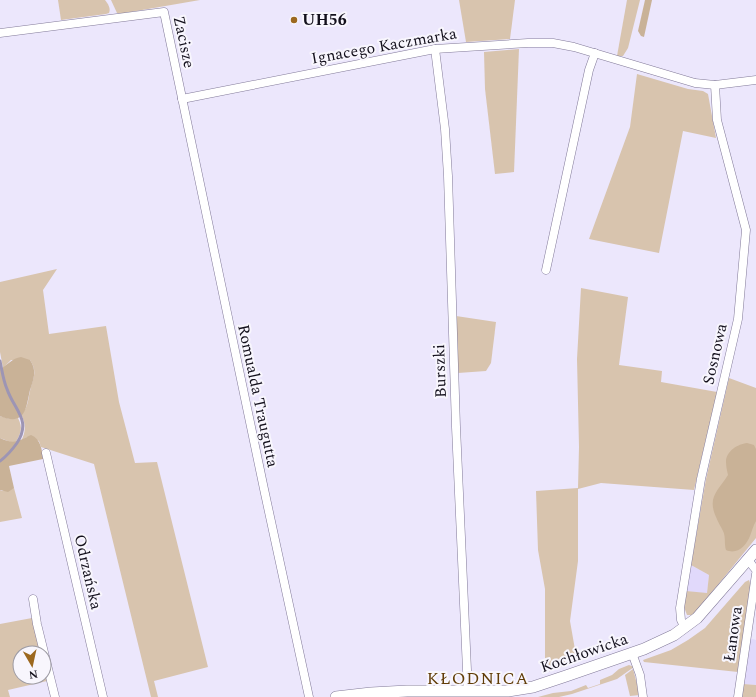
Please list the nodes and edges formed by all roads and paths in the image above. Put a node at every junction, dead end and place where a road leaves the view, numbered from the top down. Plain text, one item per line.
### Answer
1 (0, 33) edge
2 (435, 49) junction
3 (595, 53) junction
4 (756, 80) edge
5 (715, 85) junction
6 (182, 99) junction
7 (546, 270) dead end
8 (46, 453) dead end
9 (756, 550) edge
10 (748, 560) junction
11 (756, 570) edge
12 (756, 574) edge
13 (33, 598) dead end
14 (685, 628) junction
15 (632, 653) junction
16 (468, 692) junction
17 (513, 694) edge
18 (55, 697) edge
19 (103, 697) edge
20 (309, 697) edge
21 (336, 697) edge
22 (643, 697) edge
23 (738, 697) edge

1 - 6 street, Zacisze
2 - 3 street, Ignacego Kaczmarka
2 - 6 street, Ignacego Kaczmarka
2 - 16 street, Burszki
3 - 5 street, Ignacego Kaczmarka
3 - 7 street
4 - 5 street, Ignacego Kaczmarka
5 - 14 street, Sosnowa
6 - 20 street, Romualda Traugutta
8 - 19 street, Odrzańska
9 - 10 street, Kochłowicka
10 - 11 street
10 - 14 street, Kochłowicka
12 - 23 street, Łanowa
13 - 18 street
14 - 15 street, Kochłowicka
15 - 17 street, Kochłowicka
15 - 22 street
16 - 17 street, Kochłowicka
16 - 21 street, Kochłowicka

